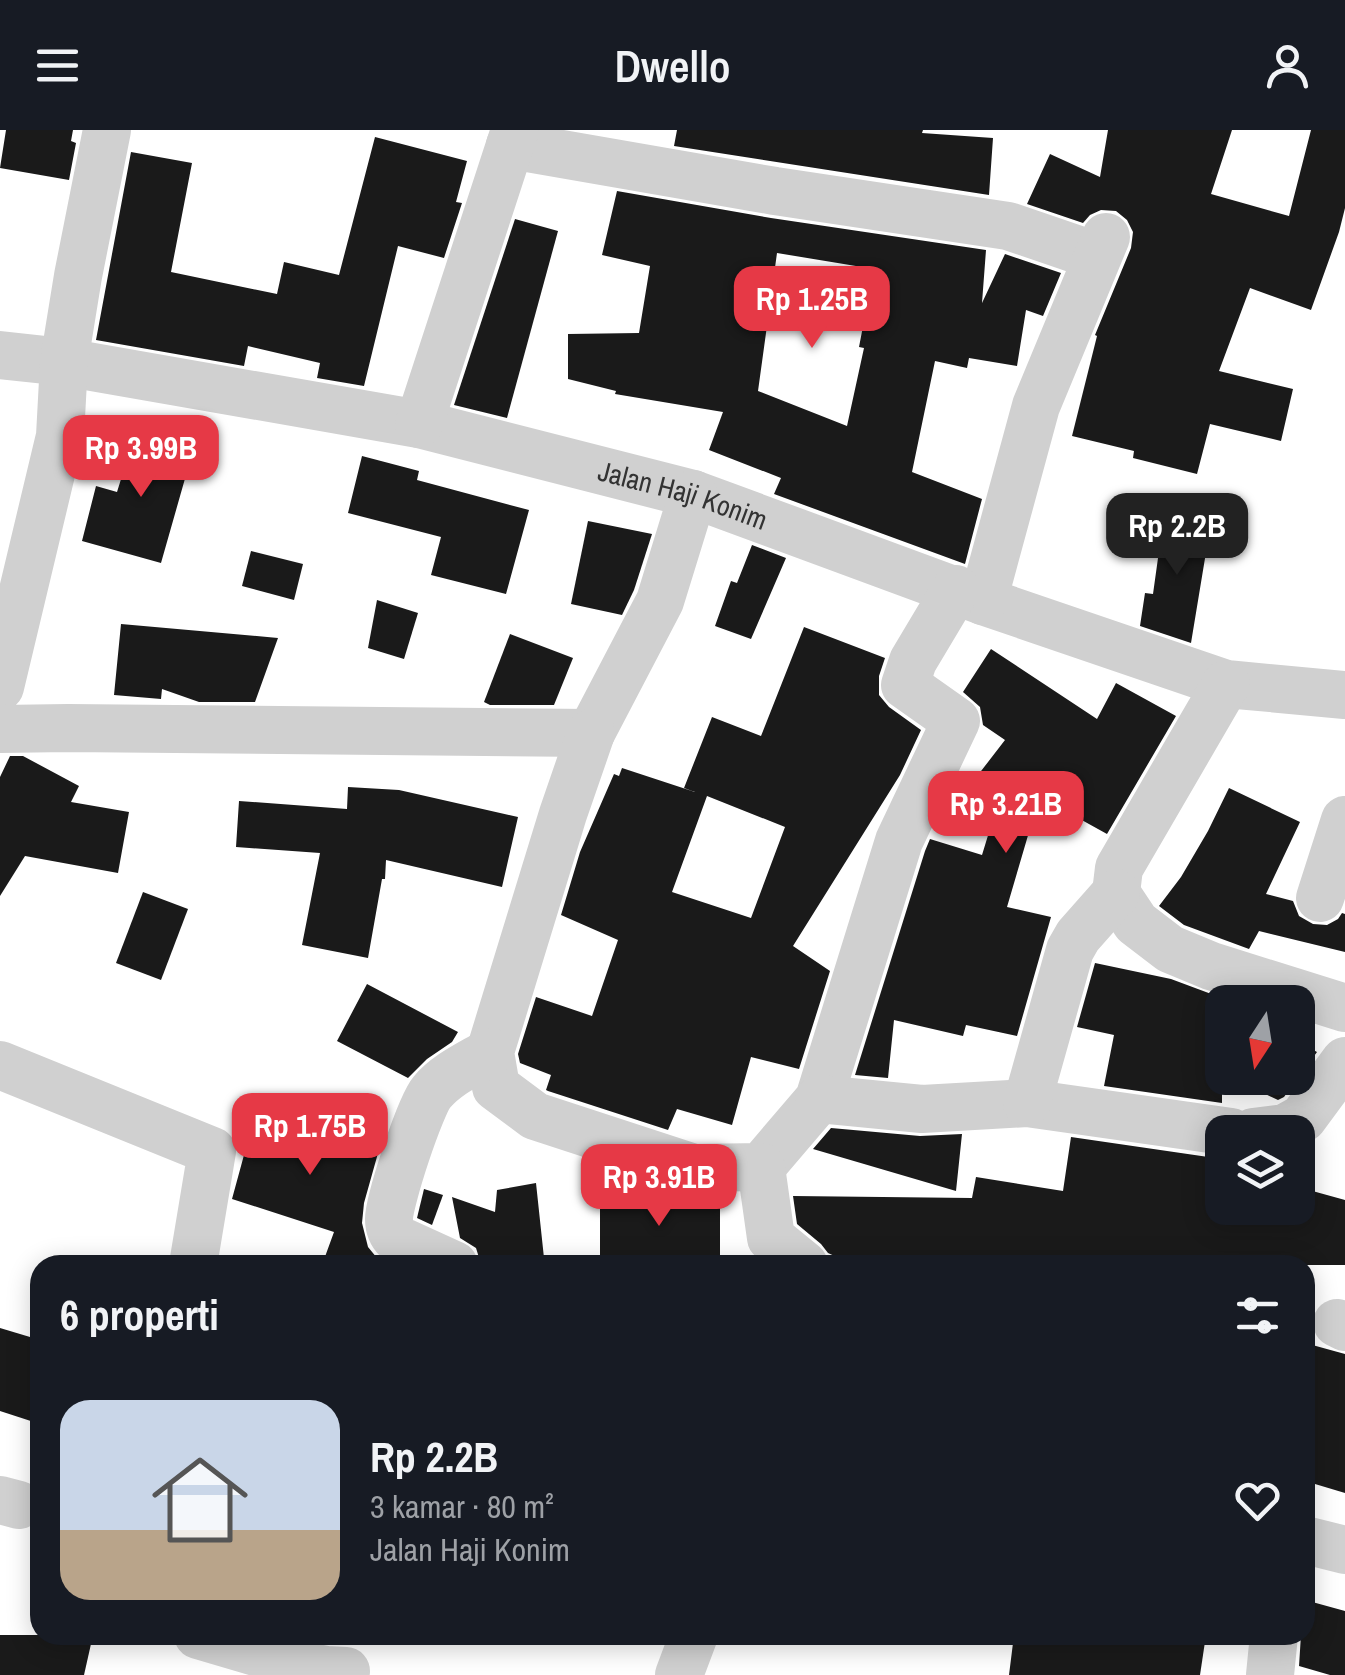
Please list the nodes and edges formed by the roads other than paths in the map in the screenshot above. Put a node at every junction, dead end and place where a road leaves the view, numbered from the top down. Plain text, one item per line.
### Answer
1 (107, 130) edge
2 (512, 138) edge
3 (0, 355) edge
4 (64, 362) junction
5 (420, 424) junction
6 (693, 494) junction
7 (969, 595) junction
8 (1226, 684) junction
9 (0, 686) edge
10 (1345, 695) edge
11 (0, 729) edge
12 (591, 733) junction
13 (1345, 820) edge
14 (1116, 893) junction
15 (1320, 898) dead end
16 (1345, 1008) edge
17 (490, 1052) junction
18 (1345, 1061) edge
19 (0, 1065) edge
20 (820, 1099) junction
21 (1026, 1103) junction
22 (1305, 1115) edge
23 (1205, 1128) edge
24 (760, 1167) junction
25 (195, 1255) edge
26 (431, 1255) edge
27 (791, 1255) edge
28 (1315, 1542) edge
29 (1345, 1550) edge
30 (232, 1645) edge
31 (690, 1645) edge
32 (1273, 1645) edge
33 (350, 1660) edge
34 (679, 1675) edge
35 (1270, 1675) edge

1 - 4 street
2 - 5 street
2 - 7 street
3 - 4 street, Jalan Haji Konim
4 - 5 street, Jalan Haji Konim
4 - 9 street
5 - 6 street, Jalan Haji Konim
6 - 7 street, Jalan Haji Konim
6 - 12 street
7 - 8 street, Jalan Haji Konim
7 - 20 street
8 - 10 street, Jalan Haji Konim
8 - 14 street
11 - 12 street
12 - 17 street
13 - 15 street
14 - 16 street
14 - 21 street
17 - 24 street
17 - 26 street
18 - 22 street
19 - 25 street
20 - 21 street
20 - 24 street
21 - 23 street
24 - 27 street
28 - 29 street
30 - 33 street
31 - 34 street
32 - 35 street

